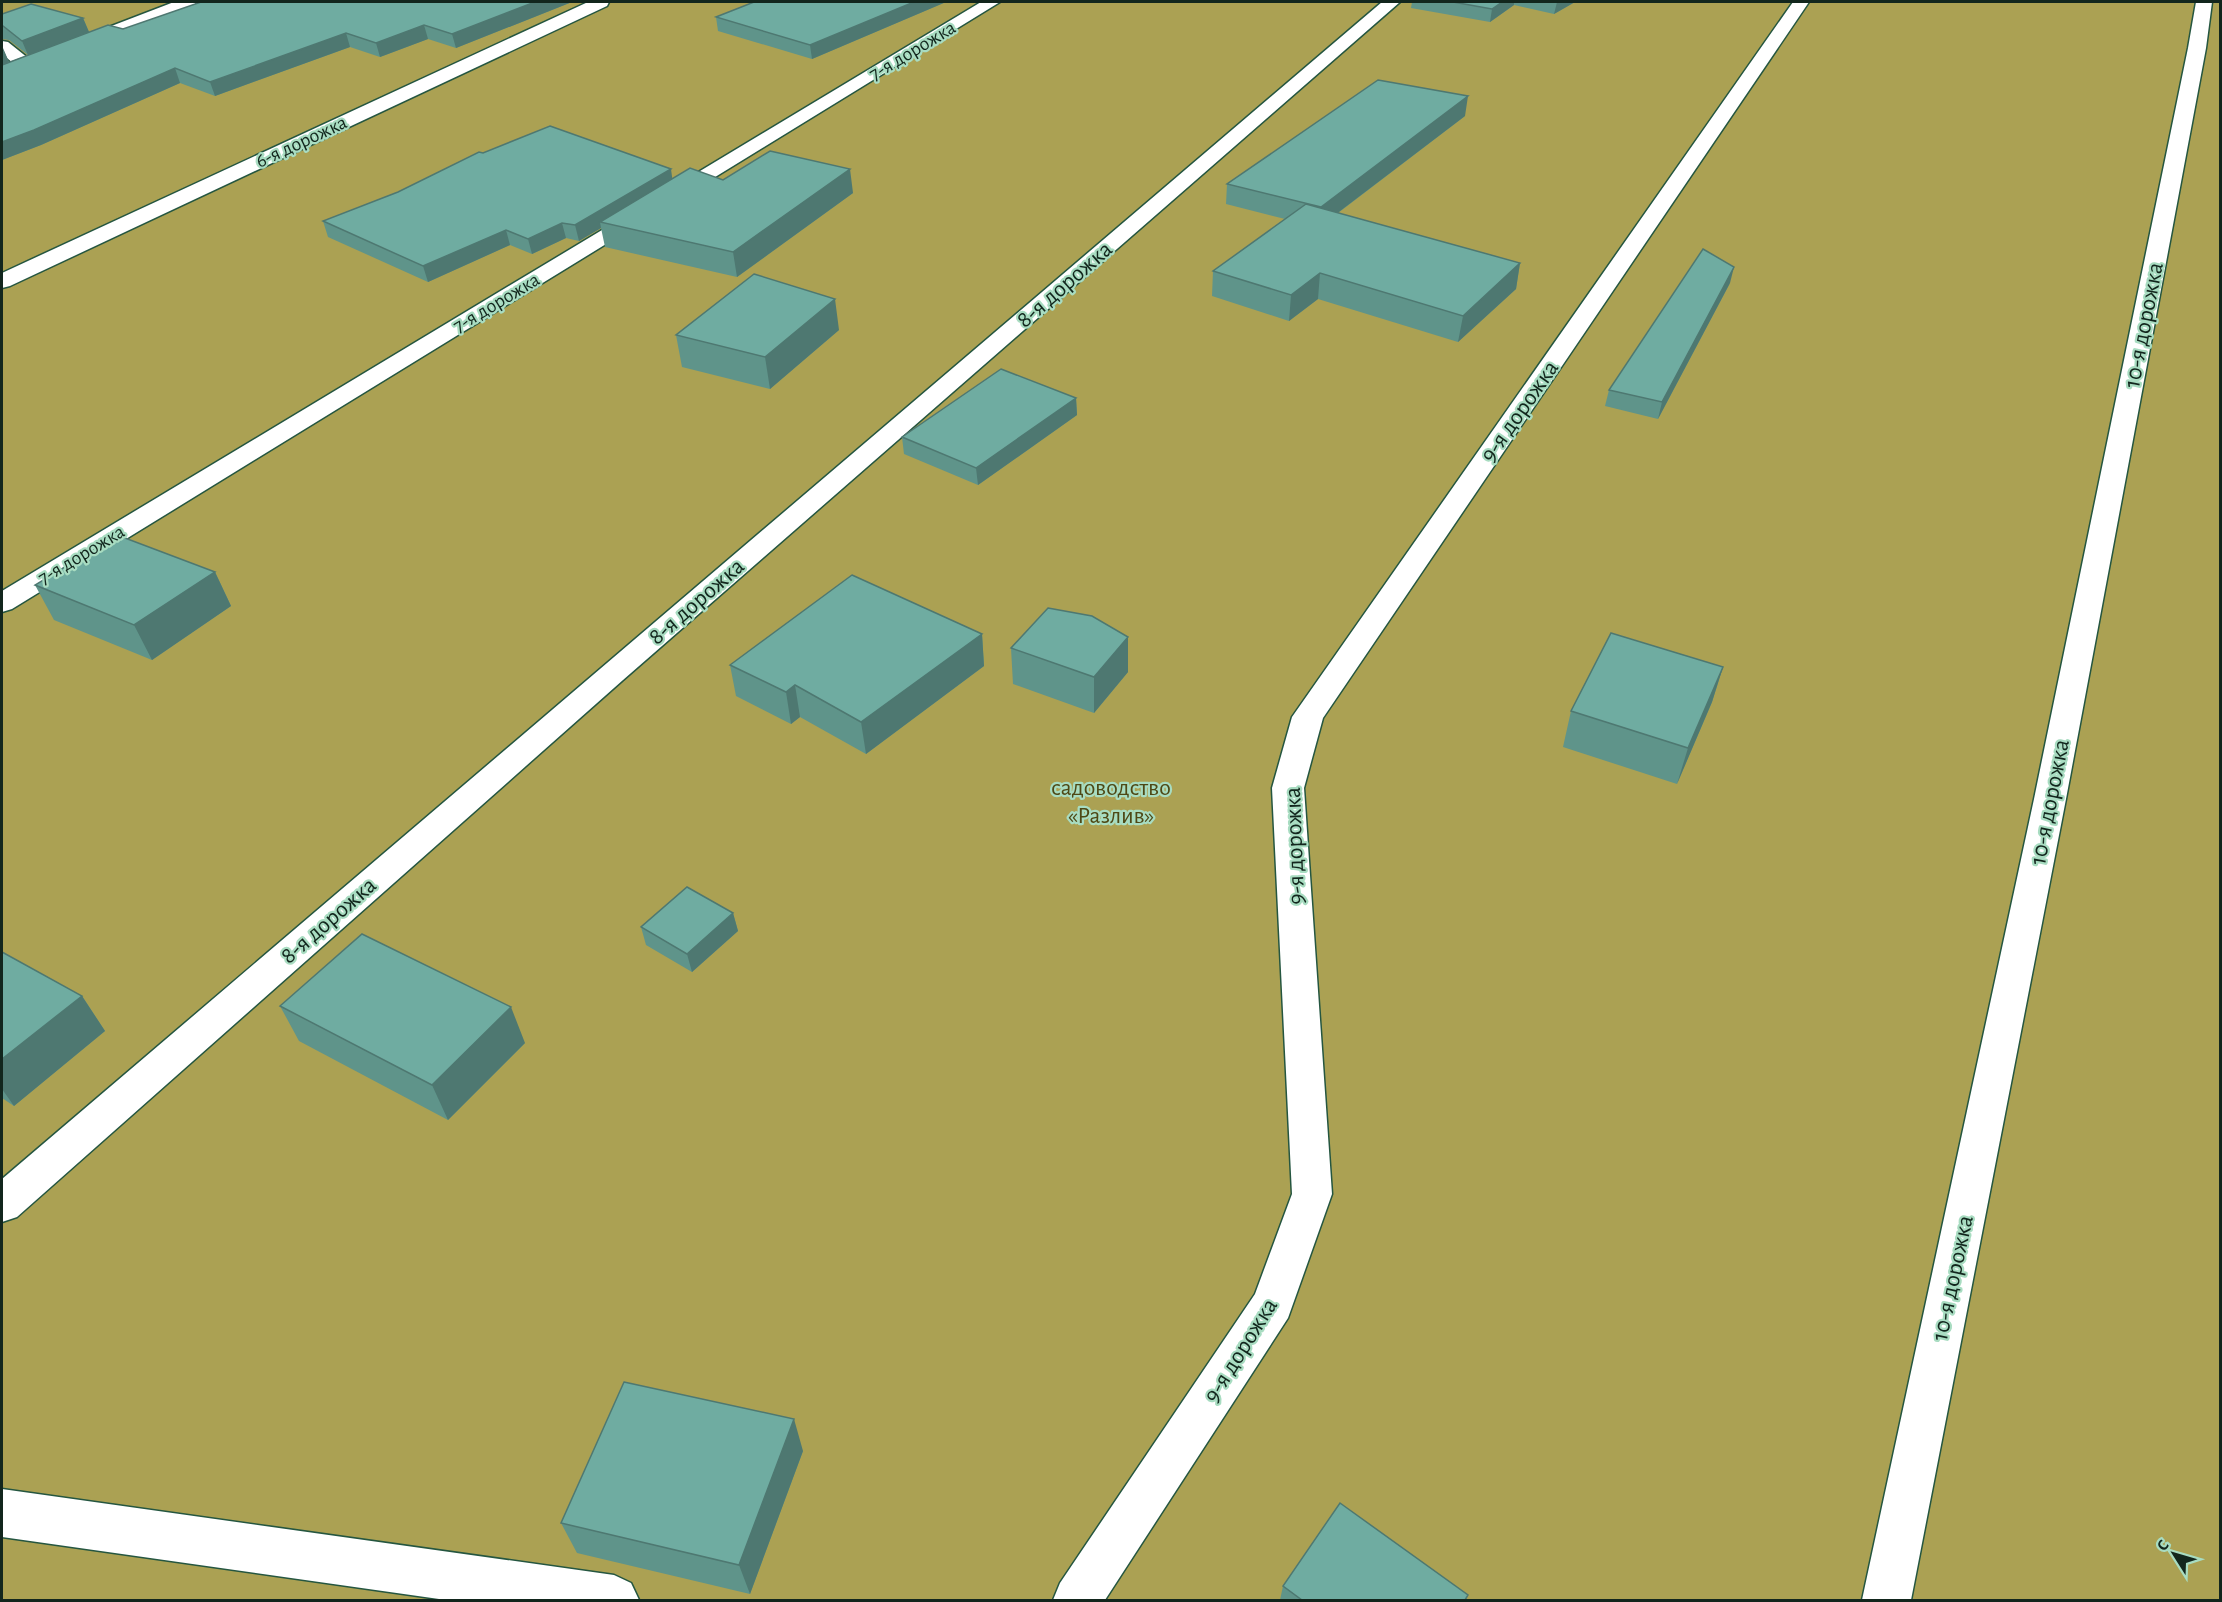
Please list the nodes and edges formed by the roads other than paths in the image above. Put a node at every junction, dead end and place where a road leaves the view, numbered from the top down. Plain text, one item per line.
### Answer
1 (188, 2) edge
2 (601, 2) edge
3 (992, 2) edge
4 (1392, 2) edge
5 (1801, 2) edge
6 (2204, 2) edge
7 (2, 46) edge
8 (26, 65) junction
9 (2, 74) edge
10 (2, 281) edge
11 (2, 603) edge
12 (2, 1204) edge
13 (2, 1513) edge
14 (614, 1600) edge
15 (1077, 1600) edge
16 (1886, 1600) edge

1 - 8 street
2 - 10 street, 6-я дорожка
3 - 11 street, 7-я дорожка
4 - 12 street, 8-я дорожка
5 - 15 street, 9-я дорожка
6 - 16 street, 10-я дорожка
7 - 8 street
8 - 9 street
13 - 14 street

